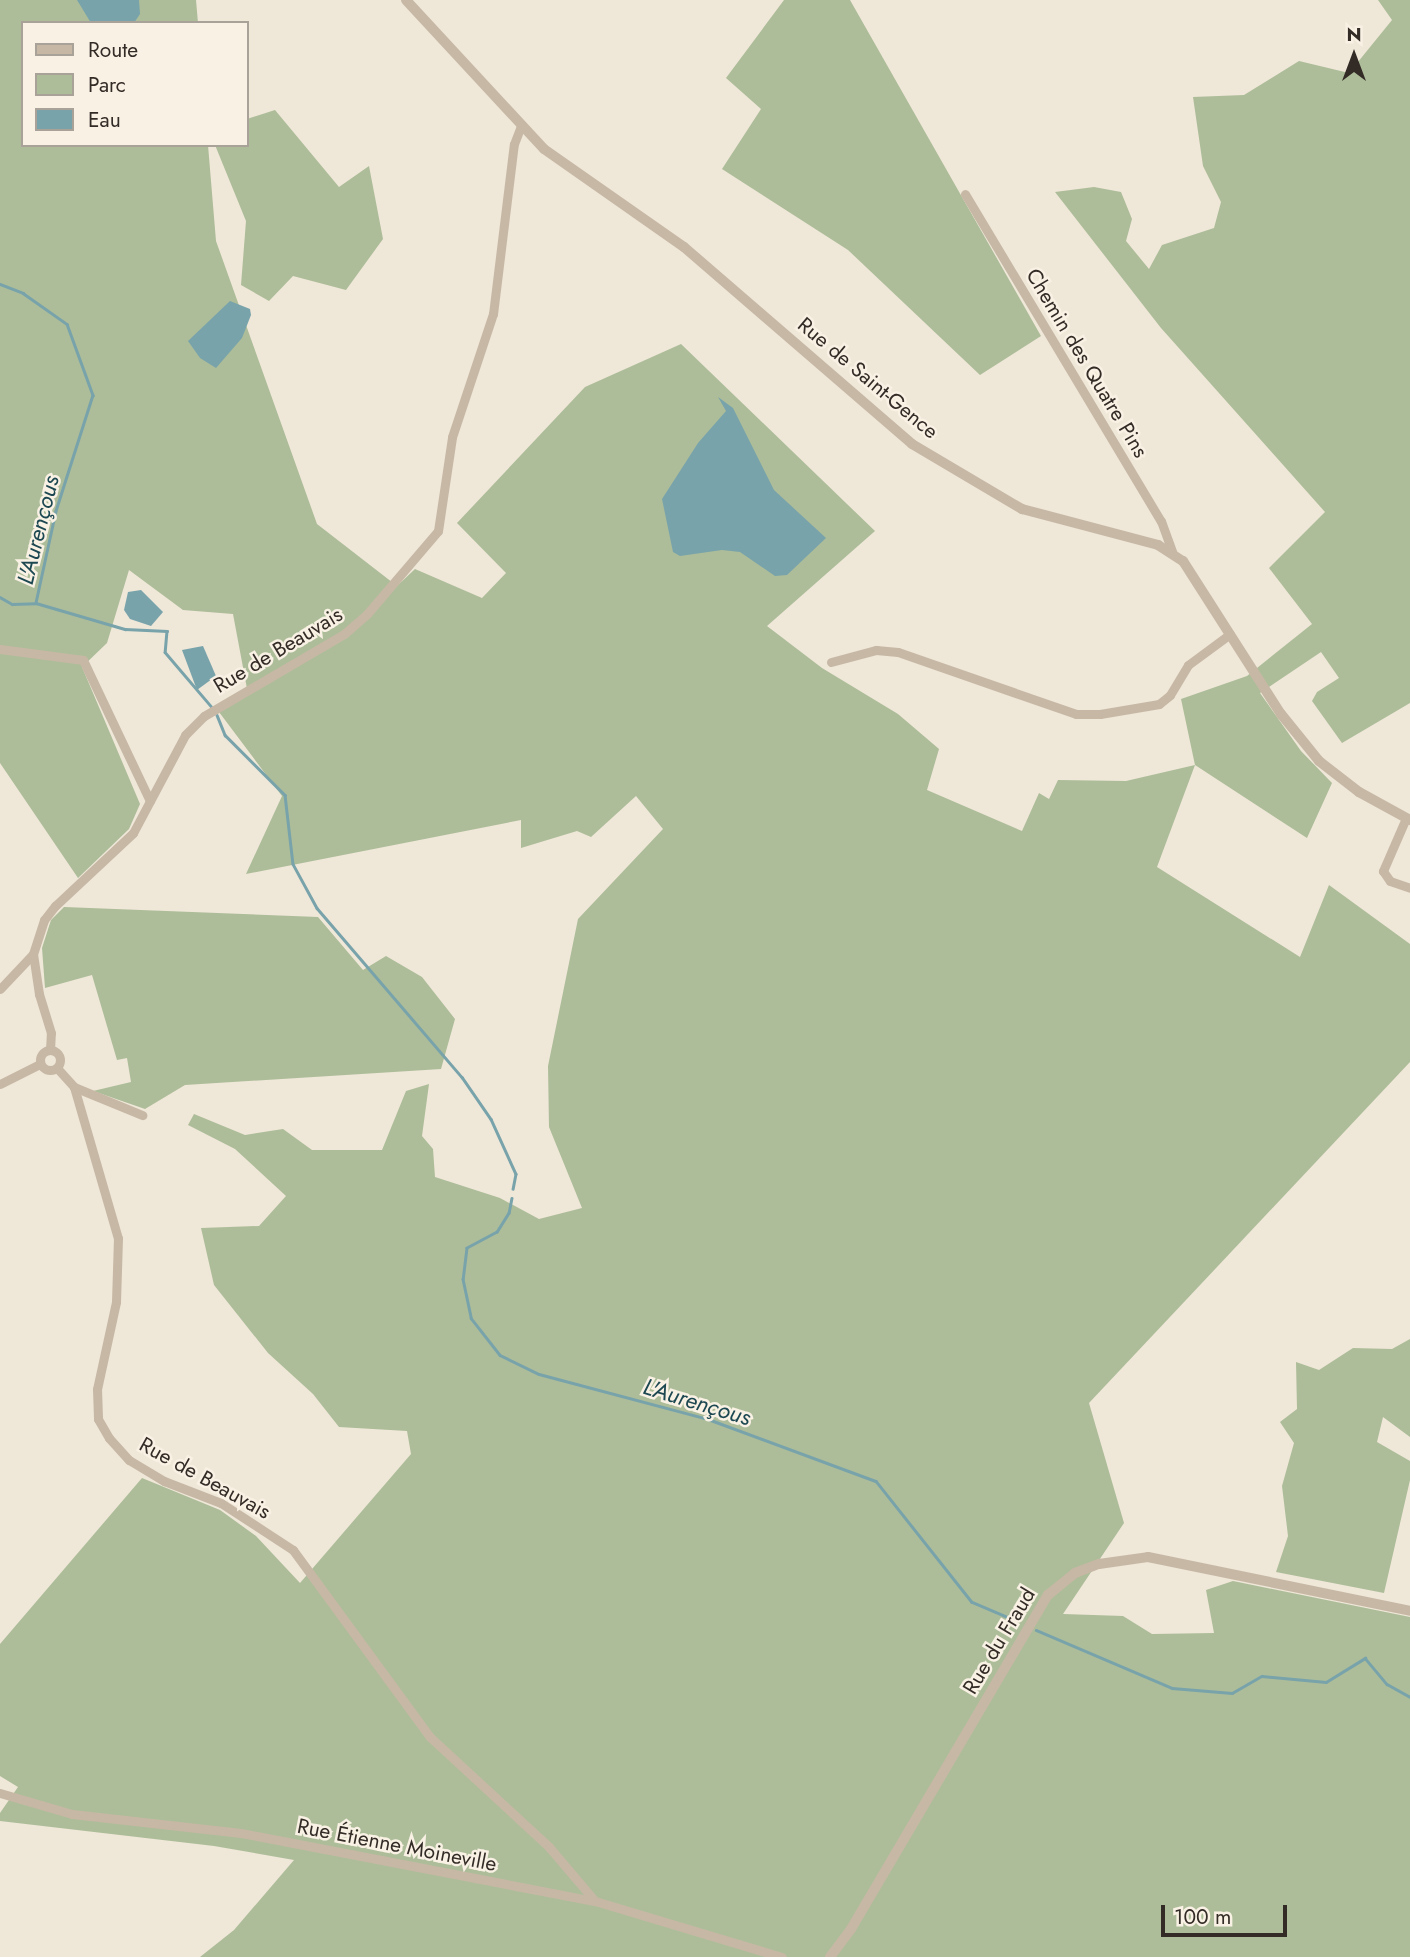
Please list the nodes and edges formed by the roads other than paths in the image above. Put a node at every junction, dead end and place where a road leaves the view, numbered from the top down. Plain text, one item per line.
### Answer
1 (406, 0) edge
2 (521, 126) junction
3 (965, 194) dead end
4 (1172, 552) junction
5 (1230, 634) junction
6 (0, 649) edge
7 (831, 662) dead end
8 (150, 801) junction
9 (1408, 819) edge
10 (1410, 888) edge
11 (33, 954) junction
12 (0, 989) edge
13 (50, 1050) junction
14 (40, 1064) junction
15 (57, 1068) junction
16 (0, 1084) edge
17 (74, 1087) junction
18 (142, 1115) dead end
19 (1410, 1611) edge
20 (0, 1793) edge
21 (595, 1901) junction
22 (832, 1955) edge
23 (782, 1957) edge

1 - 2 street, Rue de Saint-Gence
2 - 4 street, Rue de Saint-Gence
2 - 8 street, Rue de Beauvais
3 - 4 street, Chemin des Quatre Pins
4 - 5 street
5 - 7 street
5 - 9 street
6 - 8 street
8 - 11 street, Rue de Beauvais
9 - 10 street
11 - 12 street
11 - 13 street, Rue de Beauvais
13 - 14 street
13 - 15 street
14 - 15 street
14 - 16 street
15 - 17 street, Rue de Beauvais
17 - 18 street
17 - 21 street, Rue de Beauvais
19 - 22 street, Rue du Fraud
20 - 21 street, Rue Étienne Moineville
21 - 23 street, Rue Étienne Moineville

